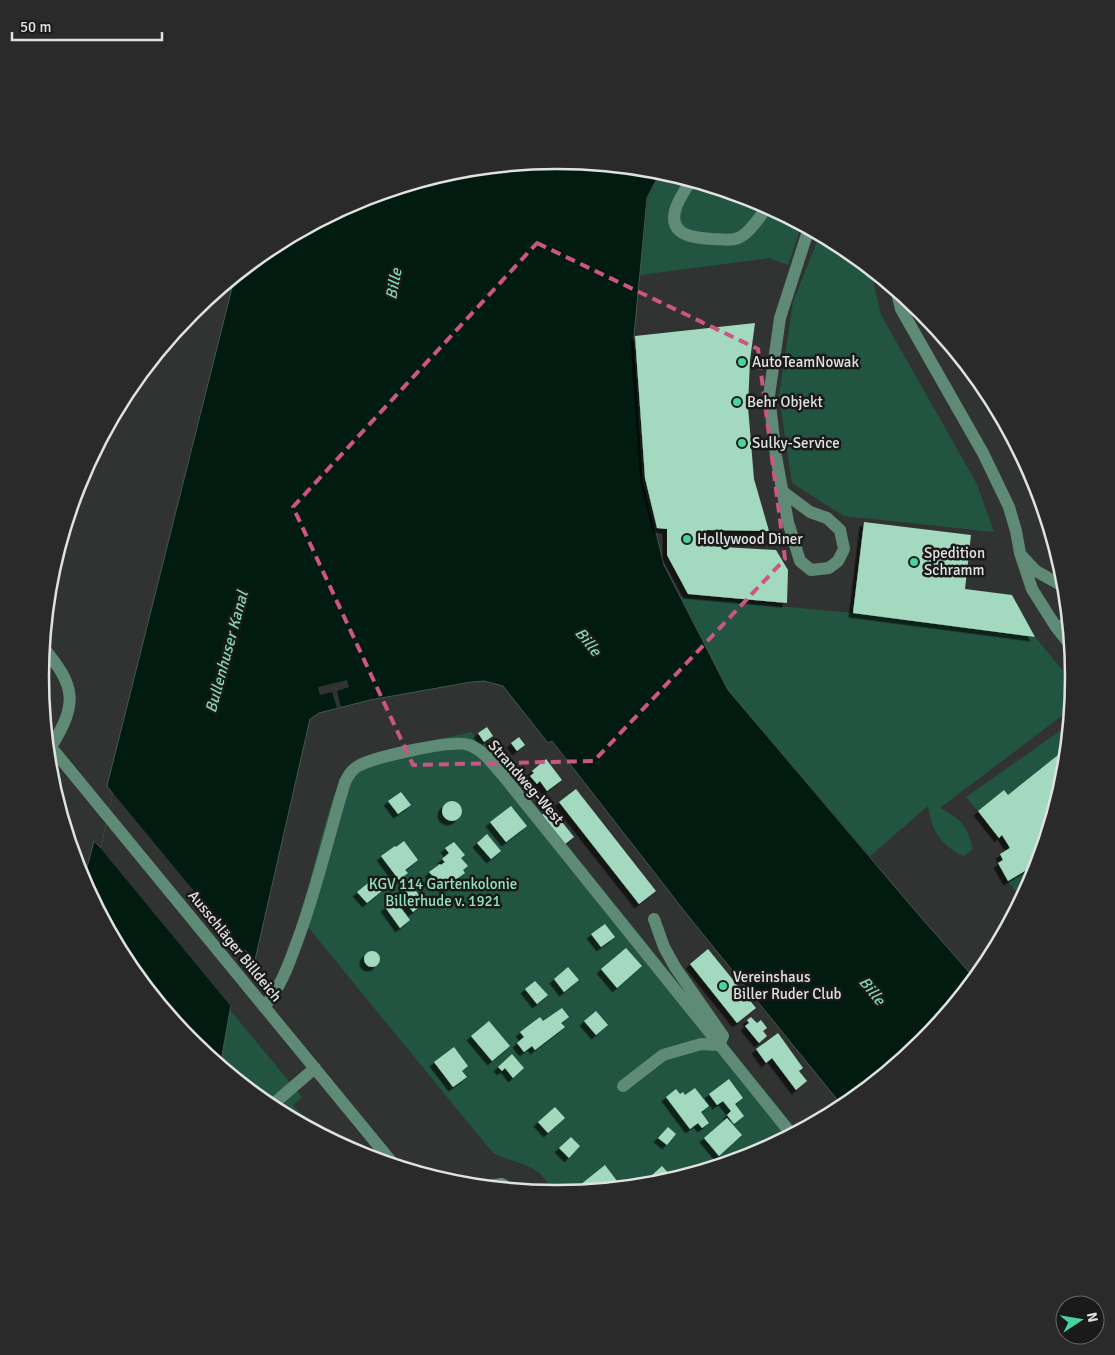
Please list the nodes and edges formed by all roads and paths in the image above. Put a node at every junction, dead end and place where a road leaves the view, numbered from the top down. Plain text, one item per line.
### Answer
1 (687, 186) edge
2 (763, 212) edge
3 (807, 234) edge
4 (899, 301) edge
5 (906, 308) edge
6 (901, 309) junction
7 (782, 491) junction
8 (1020, 553) junction
9 (1057, 583) edge
10 (1063, 625) edge
11 (1056, 627) junction
12 (1064, 638) edge
13 (50, 655) edge
14 (53, 740) edge
15 (54, 750) edge
16 (654, 919) dead end
17 (264, 1007) junction
18 (719, 1045) junction
19 (315, 1068) junction
20 (623, 1086) dead end
21 (276, 1102) edge
22 (789, 1131) edge
23 (387, 1157) edge

1 - 2 street
3 - 7 street
4 - 6 street
5 - 6 street
6 - 8 street
7 - 7 street
8 - 9 street
8 - 11 street
10 - 11 street
11 - 12 street
13 - 14 street, Ausschläger Billdeich
15 - 17 street, Ausschläger Billdeich
16 - 18 street
17 - 18 street, Strandweg-West
17 - 19 street, Ausschläger Billdeich
18 - 20 street
18 - 22 street, Strandweg-West
19 - 21 street
19 - 23 street, Ausschläger Billdeich

